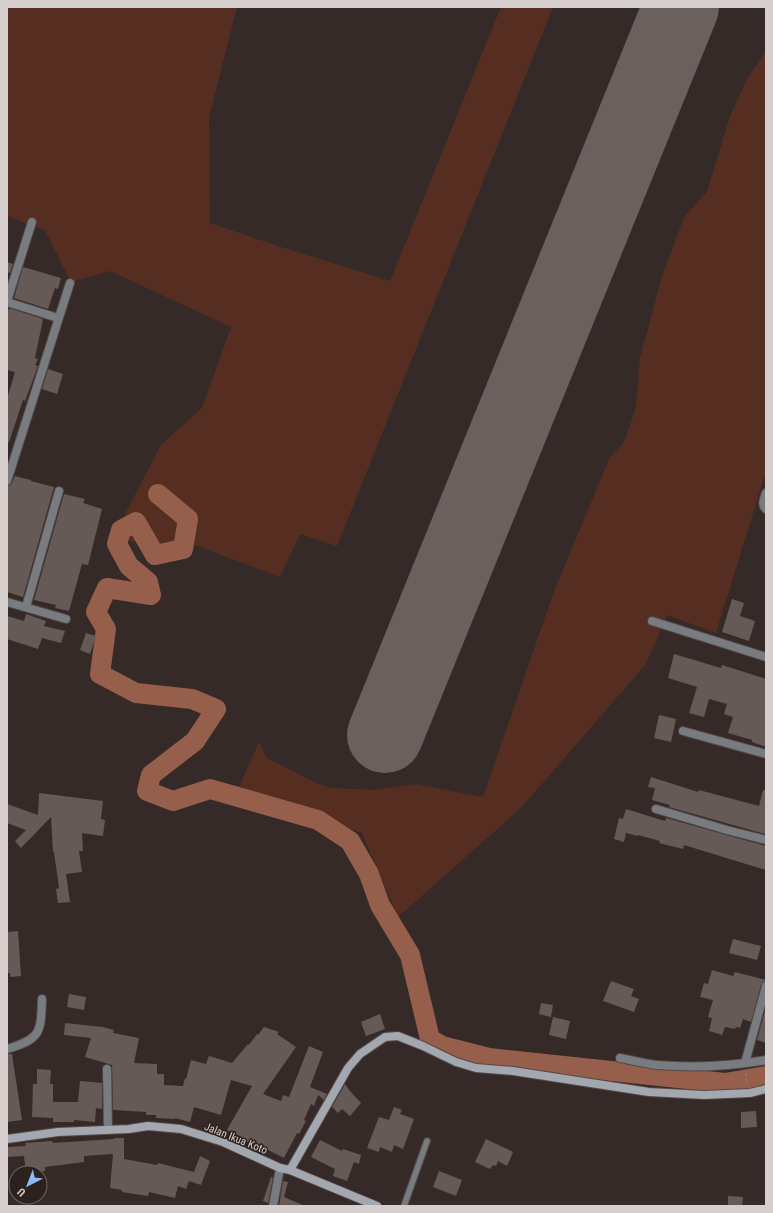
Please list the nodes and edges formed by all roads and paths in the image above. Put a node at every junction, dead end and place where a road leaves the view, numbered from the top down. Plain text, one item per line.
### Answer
1 (32, 222) dead end
2 (70, 283) dead end
3 (7, 301) edge
4 (58, 318) junction
5 (8, 472) edge
6 (7, 481) edge
7 (59, 492) dead end
8 (766, 493) edge
9 (766, 509) edge
10 (7, 602) edge
11 (26, 607) junction
12 (66, 619) dead end
13 (652, 621) dead end
14 (766, 655) edge
15 (683, 731) dead end
16 (766, 754) edge
17 (656, 809) dead end
18 (766, 840) edge
19 (766, 986) edge
20 (42, 999) dead end
21 (7, 1049) edge
22 (620, 1058) dead end
23 (766, 1060) edge
24 (745, 1067) junction
25 (107, 1069) dead end
26 (748, 1088) dead end
27 (766, 1089) edge
28 (108, 1130) junction
29 (7, 1139) edge
30 (427, 1141) dead end
31 (280, 1168) junction
32 (290, 1170) junction
33 (273, 1206) edge
34 (377, 1206) edge
35 (404, 1206) edge

1 - 3 street
2 - 4 street
3 - 4 street
4 - 5 street
5 - 6 street
7 - 11 street
8 - 9 street
10 - 11 street
11 - 12 street
13 - 14 street
15 - 16 street
17 - 18 street
19 - 24 street
20 - 21 street
22 - 24 street
23 - 24 street
24 - 26 path
25 - 28 street
27 - 32 street
28 - 29 street, Jalan Ikua Koto
28 - 31 street, Jalan Ikua Koto
30 - 35 lane
31 - 32 street, Jalan Ikua Koto
31 - 33 street
32 - 34 street, Jalan Ikua Koto

